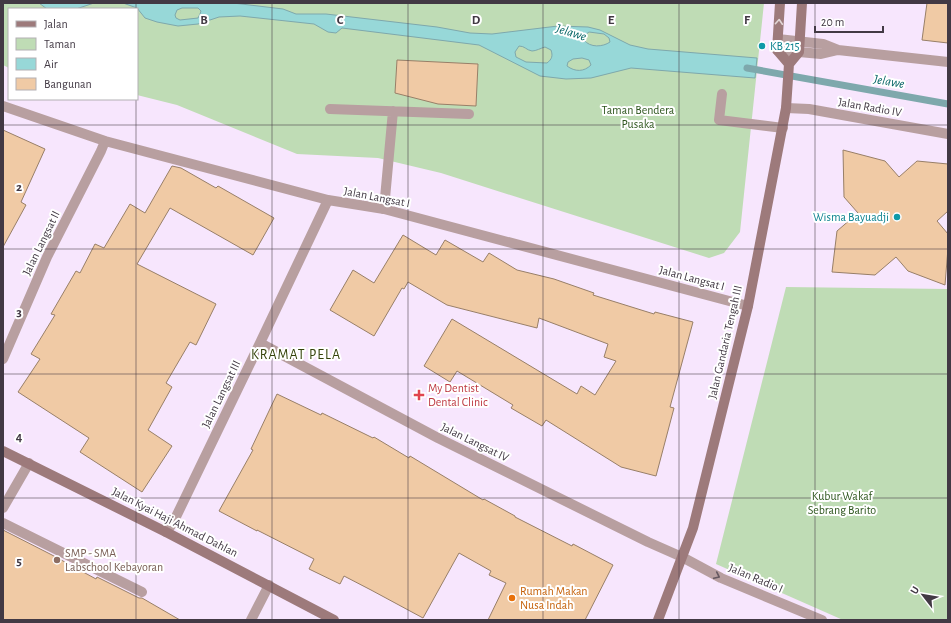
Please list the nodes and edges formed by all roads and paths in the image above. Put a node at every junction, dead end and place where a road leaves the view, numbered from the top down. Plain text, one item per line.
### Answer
1 (780, 3) edge
2 (802, 3) edge
3 (778, 39) junction
4 (799, 47) junction
5 (777, 50) junction
6 (948, 62) edge
7 (789, 67) junction
8 (722, 94) dead end
9 (3, 106) edge
10 (786, 108) junction
11 (330, 109) dead end
12 (393, 111) junction
13 (469, 114) dead end
14 (783, 128) junction
15 (948, 134) edge
16 (105, 141) junction
17 (328, 200) junction
18 (384, 209) junction
19 (748, 306) junction
20 (260, 343) junction
21 (3, 359) edge
22 (3, 450) edge
23 (29, 463) junction
24 (3, 508) edge
25 (3, 523) edge
26 (166, 532) junction
27 (682, 558) junction
28 (269, 585) junction
29 (142, 592) dead end
30 (251, 620) edge
31 (334, 620) edge
32 (658, 620) edge
33 (822, 620) edge

3 -> 1 main road
2 - 4 main road
3 - 4 street
3 - 5 main road
4 - 5 street
4 - 6 street
4 - 7 main road
5 - 7 main road
7 - 10 main road, Jalan Gandaria Tengah III
8 - 14 street
9 - 16 street, Jalan Langsat I
10 - 14 main road, Jalan Gandaria Tengah III
10 - 15 street, Jalan Radio IV
11 - 12 street
12 - 13 street
12 - 18 street
14 - 19 main road, Jalan Gandaria Tengah III
16 - 17 street, Jalan Langsat I
16 - 21 street, Jalan Langsat II
17 - 18 street, Jalan Langsat I
17 - 20 street, Jalan Langsat III
18 - 19 street, Jalan Langsat I
19 - 27 main road, Jalan Gandaria Tengah III
20 - 26 street, Jalan Langsat III
20 - 27 street, Jalan Langsat IV
22 - 23 main road, Jalan Kyai Haji Ahmad Dahlan
23 - 24 street
23 - 26 main road, Jalan Kyai Haji Ahmad Dahlan
25 - 29 street
26 - 28 main road, Jalan Kyai Haji Ahmad Dahlan
27 - 32 main road, Jalan Gandaria Tengah III
27 -> 33 street, Jalan Radio I
28 - 30 street
28 - 31 main road, Jalan Kyai Haji Ahmad Dahlan

